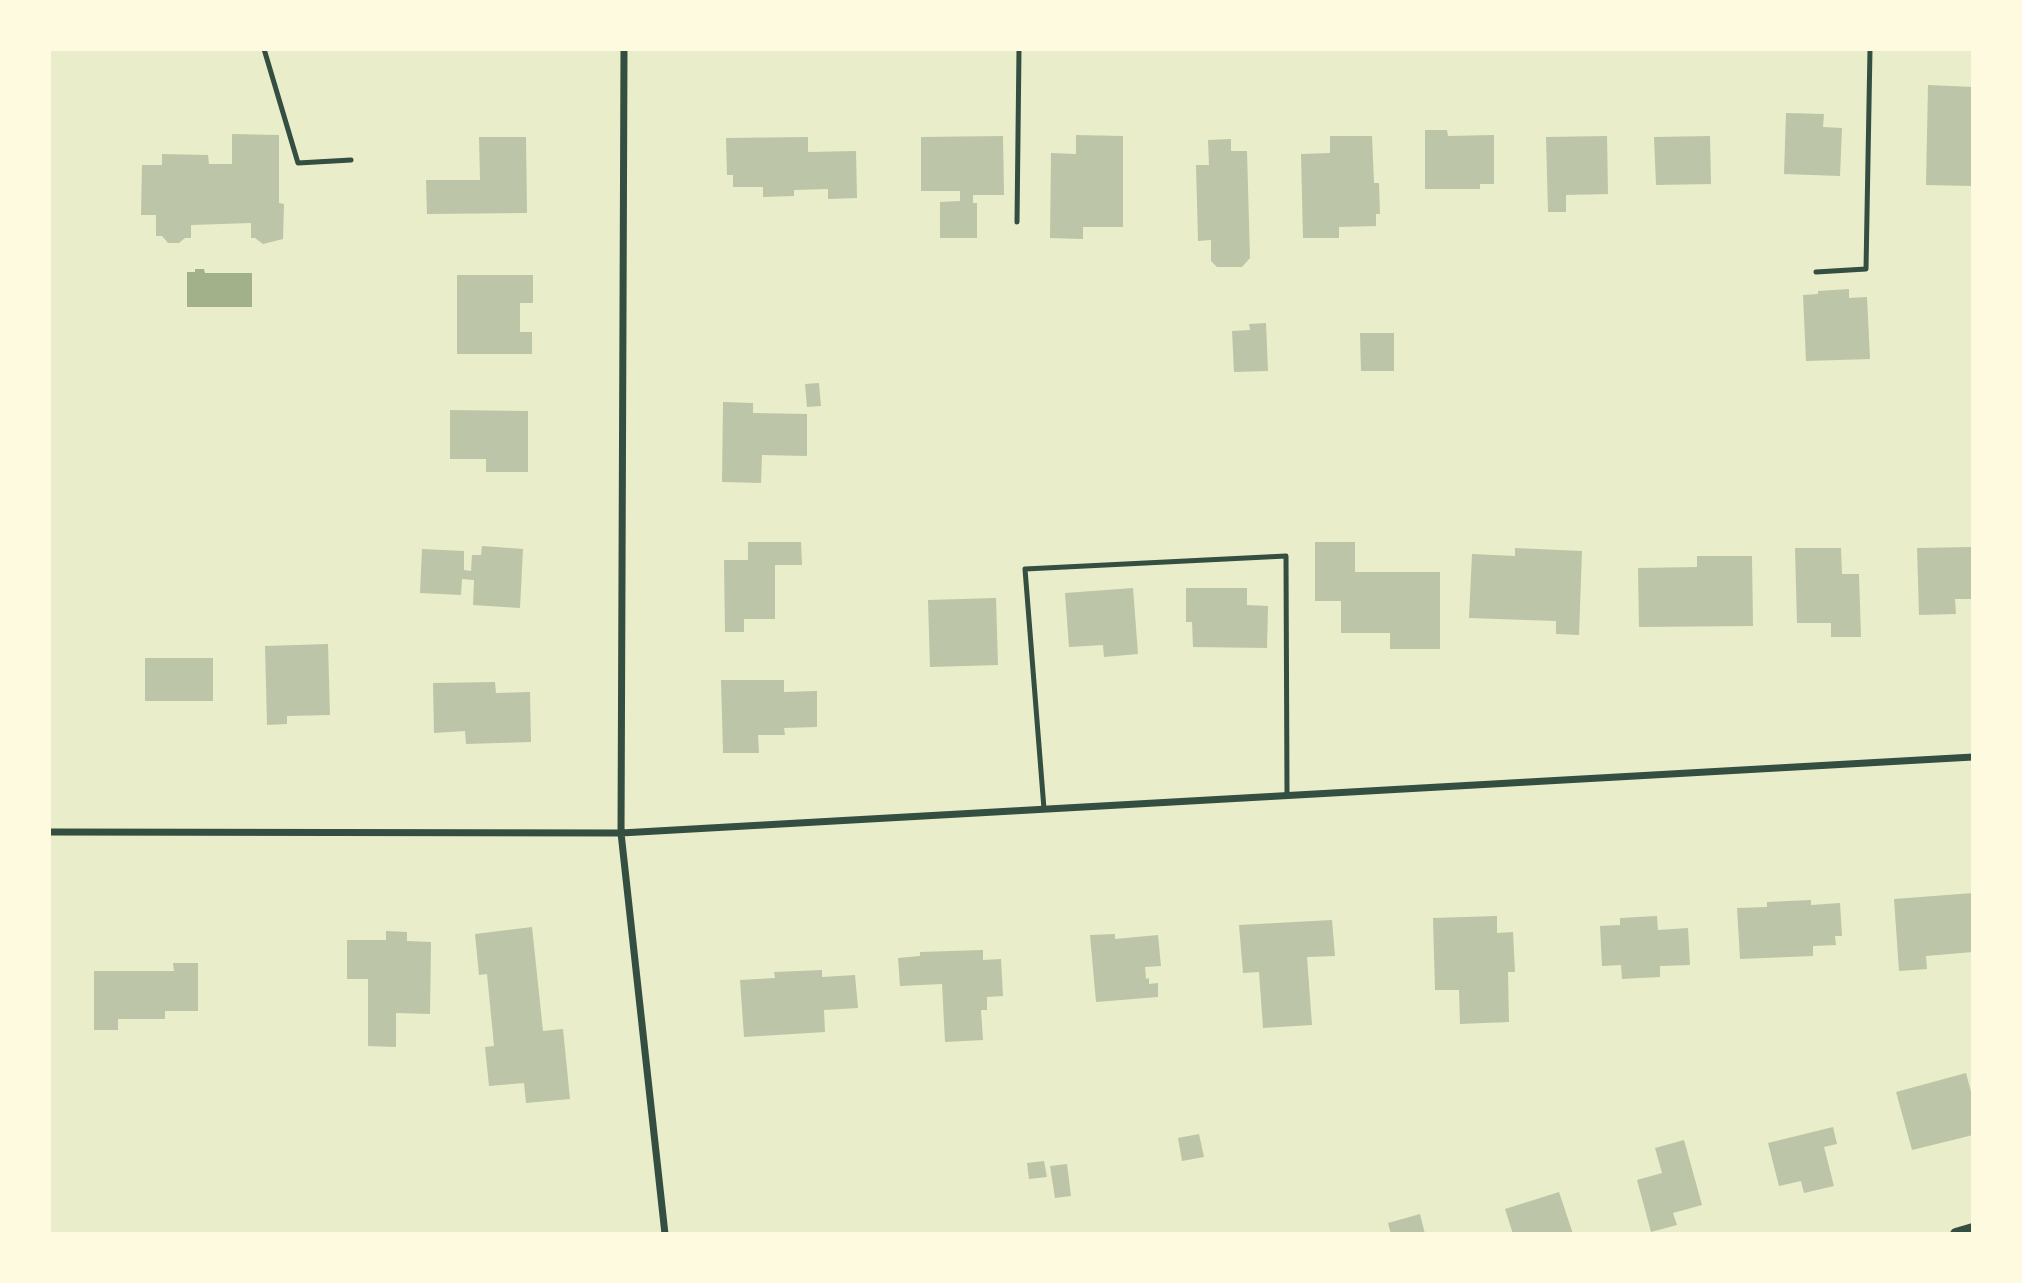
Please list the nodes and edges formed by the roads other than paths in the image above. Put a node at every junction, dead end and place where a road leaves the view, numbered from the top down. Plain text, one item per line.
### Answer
1 (264, 49) edge
2 (624, 49) edge
3 (1019, 49) edge
4 (1870, 49) edge
5 (351, 160) dead end
6 (1017, 222) dead end
7 (1816, 272) dead end
8 (1973, 757) edge
9 (1287, 795) junction
10 (1044, 809) junction
11 (49, 832) edge
12 (621, 833) junction
13 (1973, 1230) edge
14 (665, 1234) edge
15 (1956, 1234) edge

1 - 5 lane
2 - 12 street
3 - 6 lane
4 - 7 lane
8 - 9 street
9 - 10 street
9 - 10 lane
10 - 12 street
11 - 12 street
12 - 14 street
13 - 15 street

